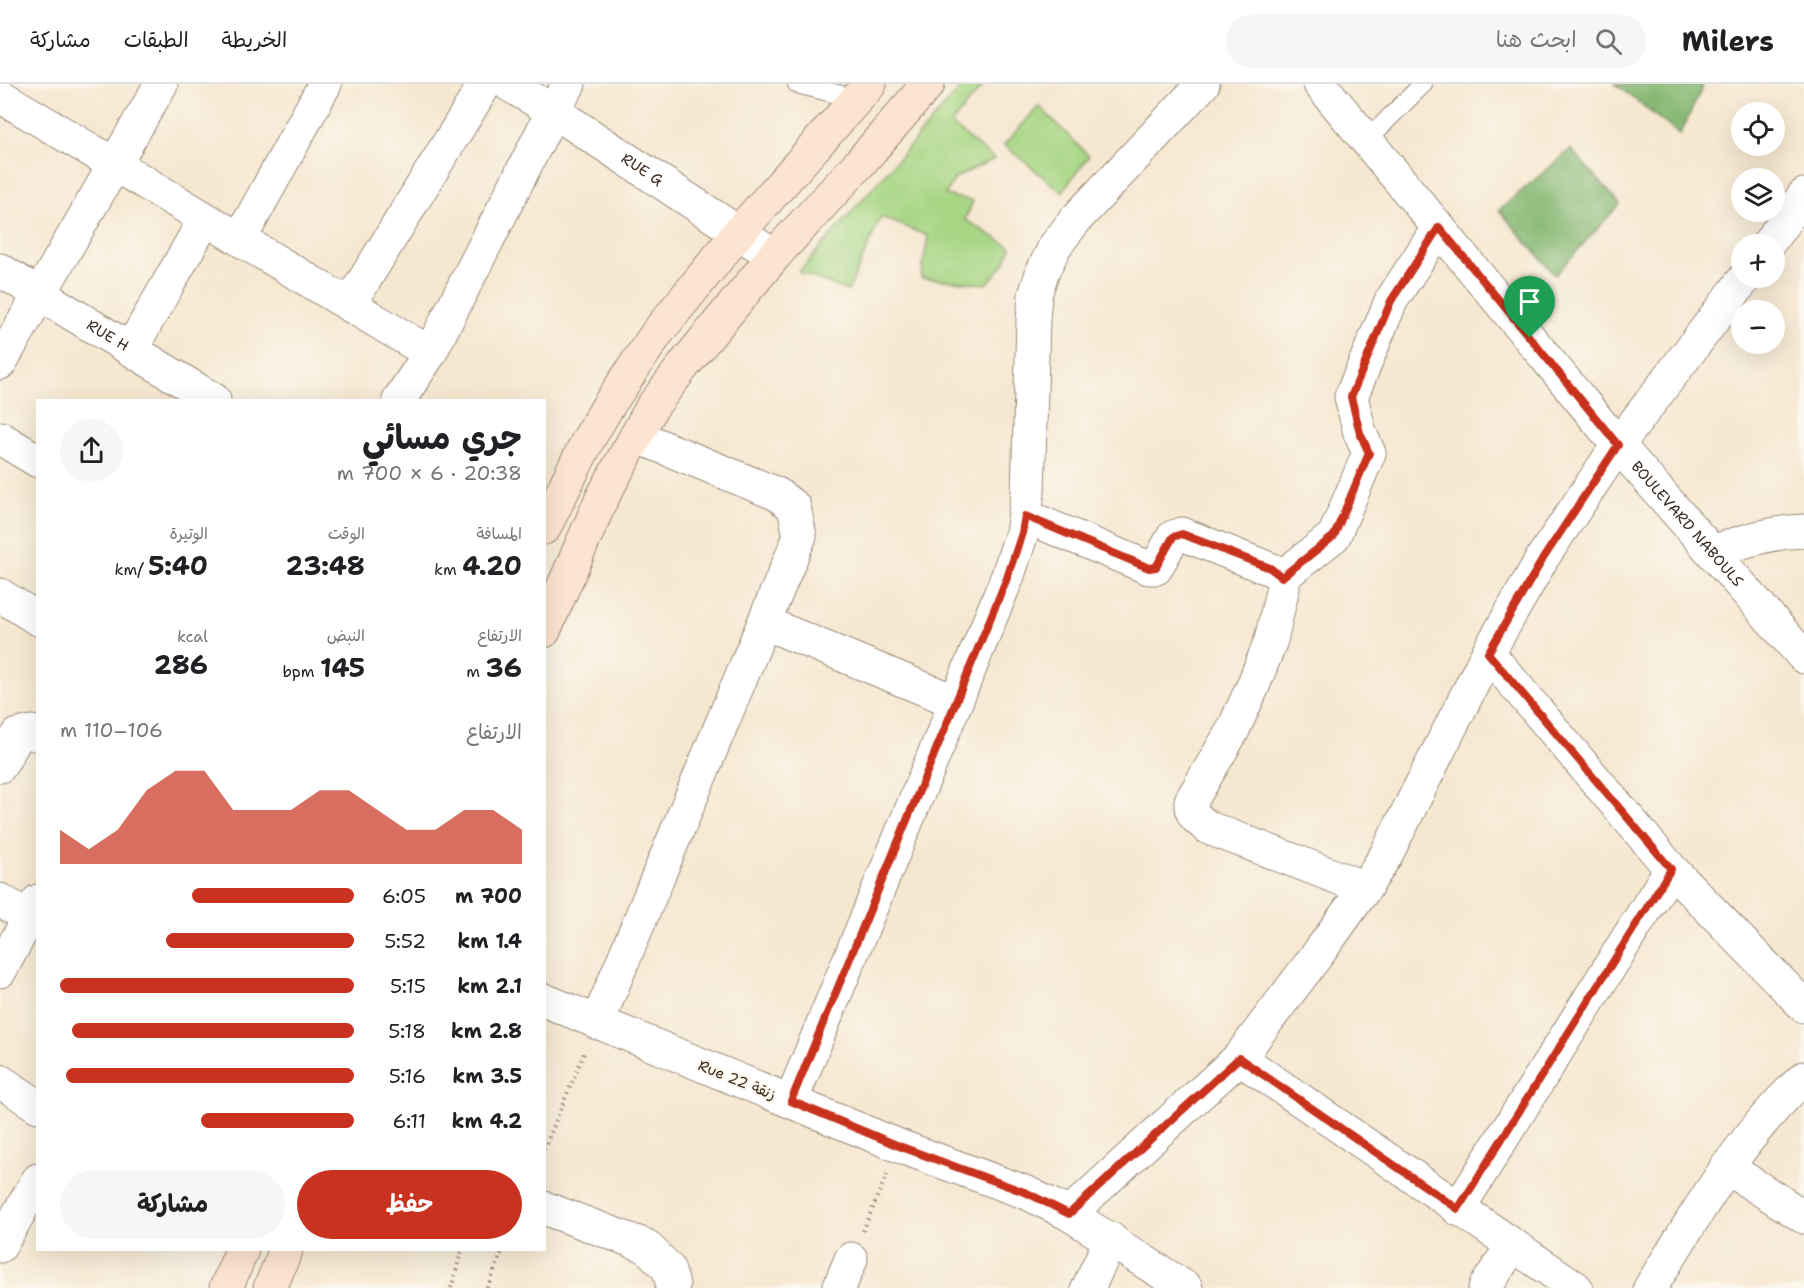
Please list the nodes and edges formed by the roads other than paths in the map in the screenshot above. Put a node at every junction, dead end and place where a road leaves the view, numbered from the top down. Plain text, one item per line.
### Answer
1 (161, 84) edge
2 (325, 84) edge
3 (485, 84) edge
4 (508, 84) edge
5 (797, 84) edge
6 (928, 84) edge
7 (1203, 84) edge
8 (1320, 84) edge
9 (1422, 84) edge
10 (863, 92) edge
11 (0, 96) edge
12 (561, 98) edge
13 (1367, 140) junction
14 (114, 164) junction
15 (1804, 195) edge
16 (205, 219) junction
17 (1439, 227) junction
18 (739, 232) junction
19 (1785, 236) edge
20 (240, 239) junction
21 (774, 256) junction
22 (0, 270) edge
23 (1737, 288) edge
24 (41, 294) junction
25 (349, 305) junction
26 (131, 350) junction
27 (429, 353) junction
28 (0, 363) edge
29 (172, 390) edge
30 (210, 399) edge
31 (400, 399) edge
32 (636, 436) junction
33 (0, 438) edge
34 (1618, 445) junction
35 (36, 460) edge
36 (1025, 516) junction
37 (546, 524) edge
38 (1804, 531) edge
39 (1713, 552) junction
40 (1282, 577) junction
41 (552, 593) edge
42 (0, 596) edge
43 (36, 618) edge
44 (546, 622) edge
45 (765, 623) junction
46 (1488, 653) junction
47 (1804, 657) edge
48 (956, 702) junction
49 (36, 734) edge
50 (0, 766) edge
51 (1671, 869) junction
52 (1365, 888) junction
53 (0, 900) edge
54 (33, 909) edge
55 (0, 971) edge
56 (546, 1001) edge
57 (1804, 1006) edge
58 (597, 1023) junction
59 (1239, 1058) junction
60 (1804, 1078) edge
61 (0, 1081) edge
62 (791, 1101) junction
63 (36, 1105) edge
64 (1726, 1167) junction
65 (36, 1183) edge
66 (546, 1209) edge
67 (1458, 1209) junction
68 (1069, 1214) junction
69 (1804, 1217) edge
70 (1111, 1239) junction
71 (0, 1246) edge
72 (1512, 1246) junction
73 (242, 1251) edge
74 (286, 1251) edge
75 (226, 1288) edge
76 (270, 1288) edge
77 (672, 1288) edge
78 (1088, 1288) edge
79 (1186, 1288) edge
80 (1485, 1288) edge
81 (1576, 1288) edge
82 (1650, 1288) edge

1 - 14 street
2 - 20 street
3 - 25 street
4 - 12 street, RUE G
5 - 10 lane
6 - 21 main road
7 - 36 street
8 - 13 street, BOULEVARD NABOULS
9 - 13 lane
10 - 18 main road
11 - 14 street
12 - 18 street, RUE G
12 - 27 street
13 - 17 street, BOULEVARD NABOULS
14 - 16 street
14 - 24 street
15 - 19 street
16 - 20 street
16 - 26 street
17 - 34 street, BOULEVARD NABOULS
17 - 40 street
18 - 21 street, RUE G
18 - 37 main road
20 - 25 street
21 - 32 main road
22 - 24 street, RUE H
23 - 34 street
24 - 26 street, RUE H
24 - 28 street
25 - 27 street
26 - 29 street, RUE H
27 - 31 street
29 - 30 street, RUE H
32 - 41 main road
32 - 45 street
33 - 35 street
34 - 39 street, BOULEVARD NABOULS
34 - 46 street
36 - 40 street
36 - 48 street
38 - 39 street
39 - 47 street, BOULEVARD NABOULS
40 - 52 street
41 - 44 main road
42 - 43 street
45 - 48 street
45 - 58 street
46 - 51 street
46 - 52 street
48 - 62 street
49 - 50 street
51 - 57 street
51 - 67 street
52 - 59 street
53 - 54 street
54 - 55 street
56 - 58 street, Rue 22 زنقة
58 - 62 street, Rue 22 زنقة
59 - 67 street
59 - 68 street
60 - 64 street
61 - 63 street
62 - 68 street, Rue 22 زنقة
64 - 69 street
64 - 82 street
65 - 71 street
66 - 77 street
67 - 72 street
68 - 70 street, Rue 22 زنقة
70 - 78 street
70 - 79 street, Rue 22 زنقة
72 - 80 street
72 - 81 street
73 - 75 main road
74 - 76 main road

